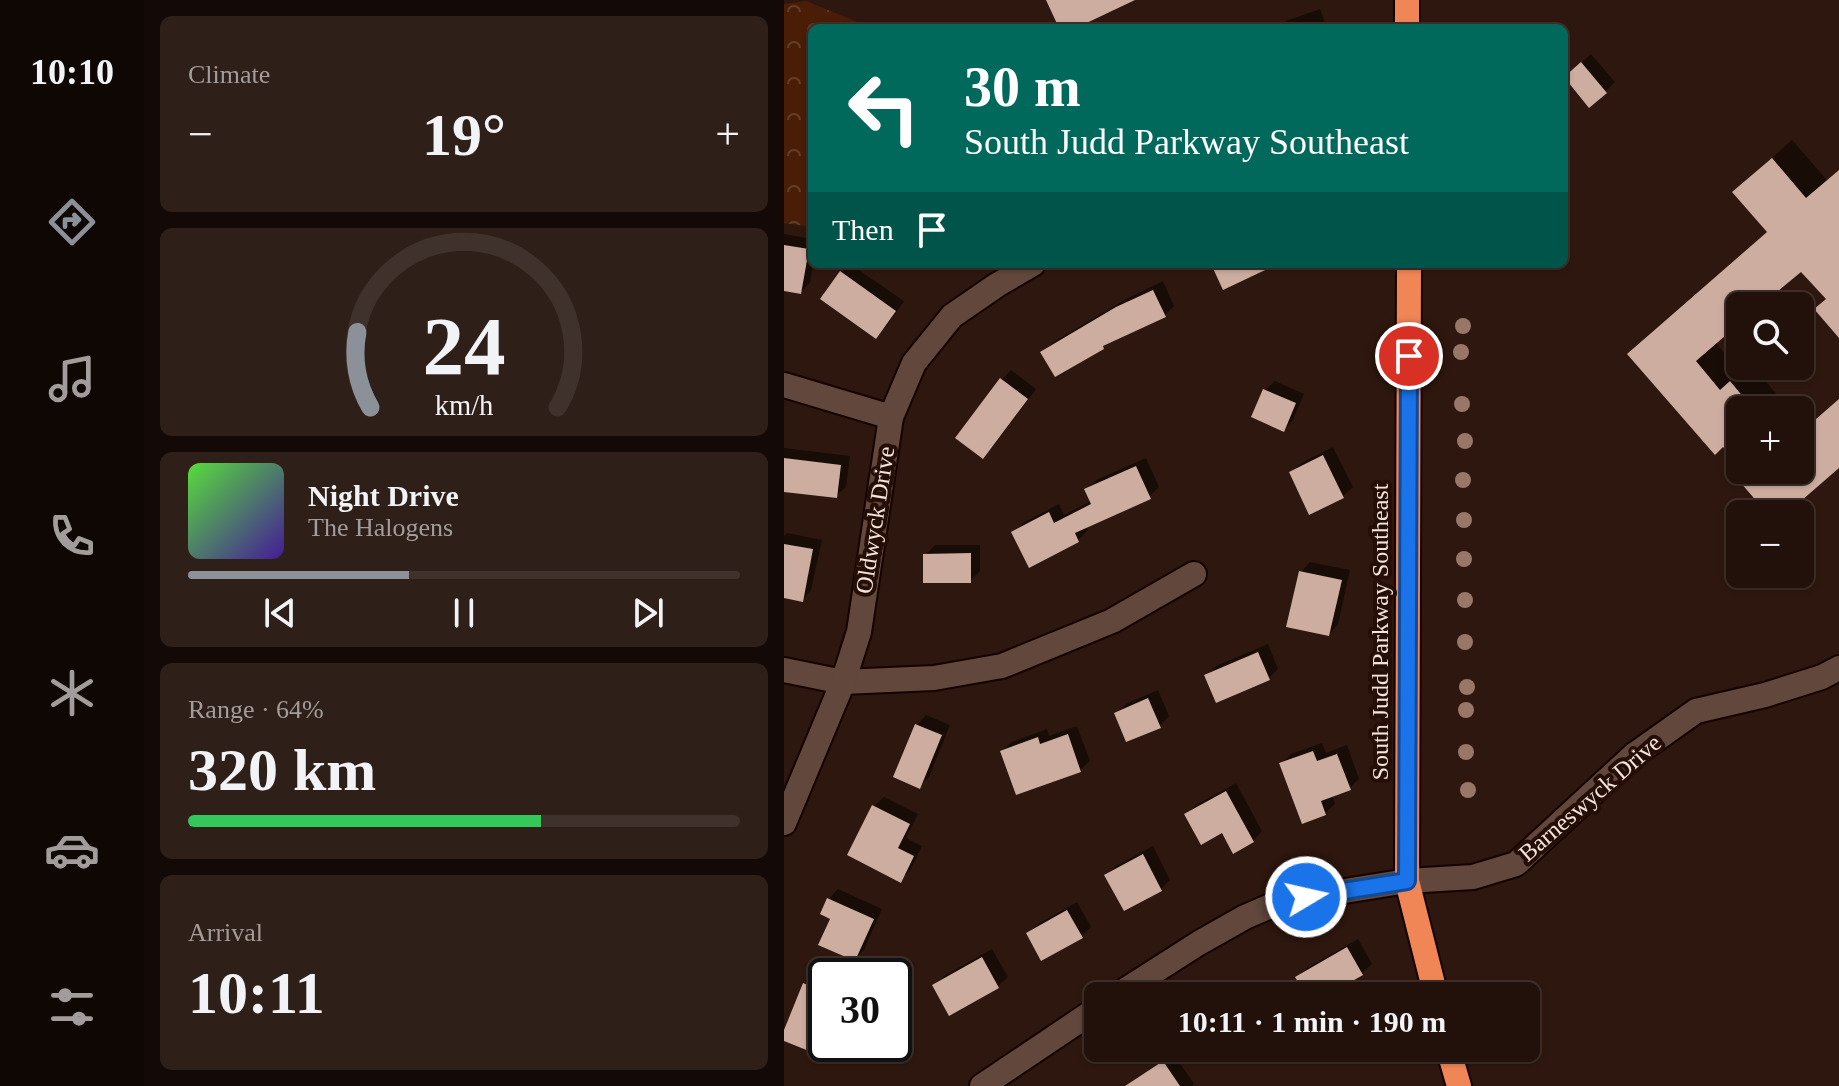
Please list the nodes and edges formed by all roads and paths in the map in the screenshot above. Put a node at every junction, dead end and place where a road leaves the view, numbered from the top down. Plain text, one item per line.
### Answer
1 (1407, 0) edge
2 (1407, 24) edge
3 (1026, 268) edge
4 (1409, 268) edge
5 (784, 385) edge
6 (891, 417) junction
7 (1194, 574) dead end
8 (1839, 668) edge
9 (784, 670) edge
10 (843, 682) junction
11 (784, 823) edge
12 (1407, 881) junction
13 (1138, 982) edge
14 (1432, 982) edge
15 (1084, 1017) edge
16 (1452, 1062) edge
17 (982, 1086) edge
18 (1459, 1086) edge

1 - 2 highway
3 - 6 street, Oldwyck Drive
4 - 12 highway, South Judd Parkway Southeast
5 - 6 street
6 - 10 street, Oldwyck Drive
7 - 10 street
8 - 12 street, Barneswyck Drive
9 - 10 street
10 - 11 street, Oldwyck Drive
12 - 13 street, Barneswyck Drive
12 - 14 highway, South Judd Parkway Southeast
15 - 17 street
16 - 18 highway

